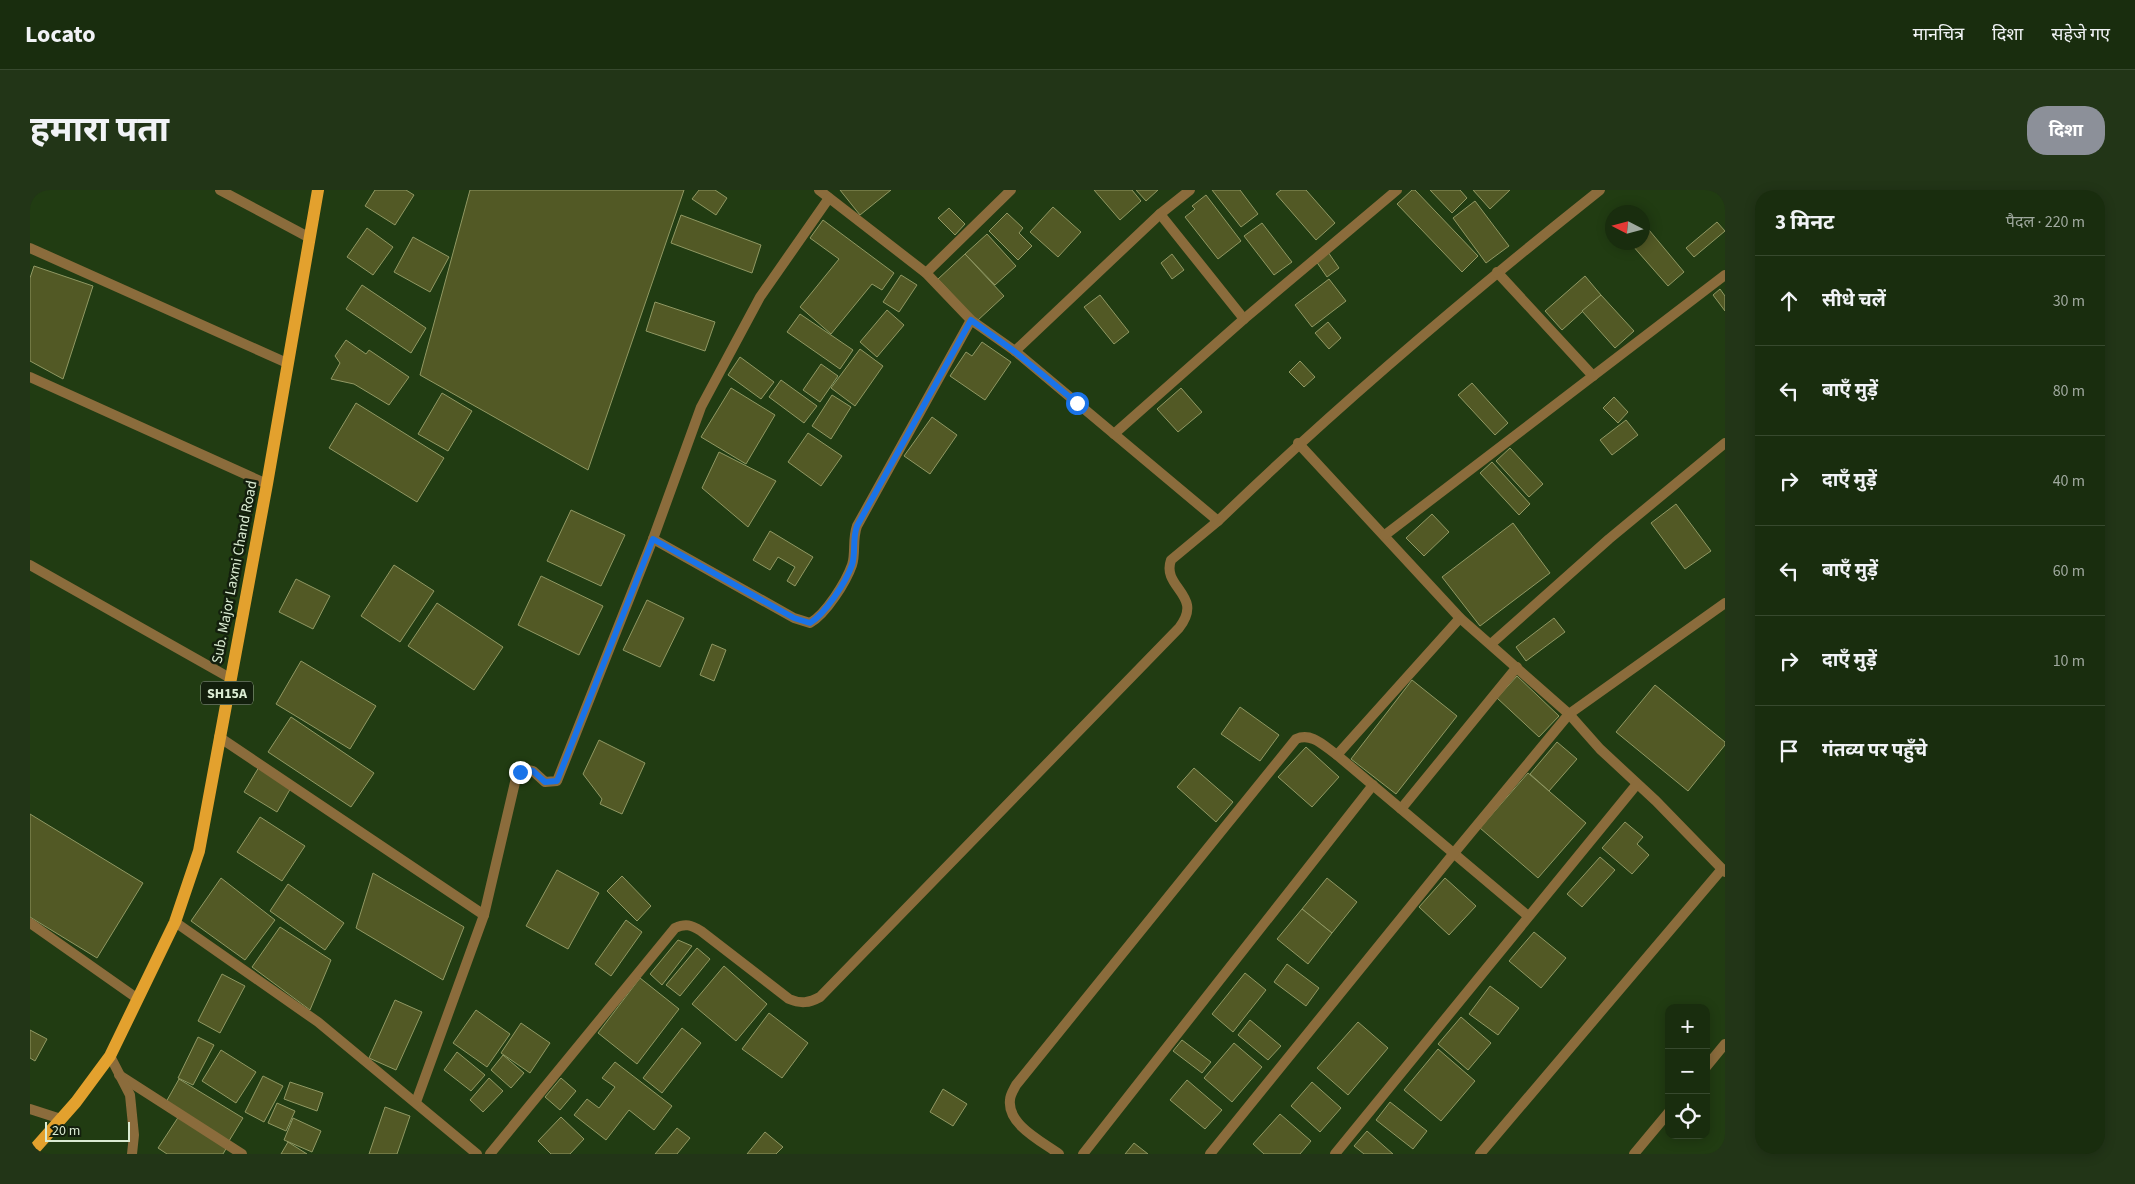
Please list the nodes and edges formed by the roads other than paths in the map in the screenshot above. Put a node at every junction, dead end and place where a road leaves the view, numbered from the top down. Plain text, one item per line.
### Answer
1 (220, 190) edge
2 (318, 190) edge
3 (819, 190) edge
4 (1011, 190) edge
5 (1190, 190) edge
6 (1397, 190) edge
7 (1600, 190) edge
8 (829, 198) junction
9 (1160, 214) junction
10 (310, 238) junction
11 (30, 248) edge
12 (1497, 272) junction
13 (926, 273) junction
14 (1725, 274) edge
15 (1244, 319) junction
16 (971, 320) junction
17 (1014, 351) junction
18 (287, 363) junction
19 (1593, 376) junction
20 (30, 377) edge
21 (1114, 434) junction
22 (1298, 443) junction
23 (1725, 443) edge
24 (267, 484) junction
25 (1218, 521) junction
26 (1385, 535) junction
27 (653, 539) junction
28 (30, 565) edge
29 (1725, 603) edge
30 (1460, 618) junction
31 (1491, 644) junction
32 (1517, 667) junction
33 (230, 678) junction
34 (1569, 714) junction
35 (219, 737) junction
36 (1337, 755) junction
37 (1637, 784) junction
38 (1373, 785) junction
39 (1401, 809) junction
40 (1454, 853) junction
41 (1724, 870) edge
42 (484, 915) junction
43 (1528, 916) junction
44 (175, 922) junction
45 (30, 923) edge
46 (138, 999) junction
47 (1725, 1044) edge
48 (110, 1056) junction
49 (1710, 1062) edge
50 (119, 1075) junction
51 (416, 1102) junction
52 (30, 1109) edge
53 (1665, 1117) edge
54 (61, 1119) junction
55 (30, 1154) edge
56 (132, 1154) edge
57 (242, 1154) edge
58 (477, 1154) edge
59 (490, 1154) edge
60 (1059, 1154) edge
61 (1083, 1154) edge
62 (1210, 1154) edge
63 (1335, 1154) edge
64 (1480, 1154) edge
65 (1634, 1154) edge

1 - 10 street
2 - 10 main road, Sub. Major Laxmi Chand Road / SH15A
3 - 8 street
4 - 13 street
5 - 9 street
6 - 15 street
7 - 12 street
8 - 13 street
8 - 27 street
9 - 15 street
9 - 17 street
10 - 18 main road, Sub. Major Laxmi Chand Road / SH15A
11 - 18 street
12 - 19 street
12 - 22 street
13 - 16 street
14 - 19 street
15 - 21 street
16 - 17 street
16 - 27 street
17 - 21 street
18 - 24 main road, Sub. Major Laxmi Chand Road / SH15A
19 - 26 street
20 - 24 street
21 - 25 street
22 - 25 street
22 - 26 street
23 - 31 street
24 - 33 main road, Sub. Major Laxmi Chand Road / SH15A
25 - 59 street
26 - 30 street
27 - 42 street
28 - 33 street
29 - 34 street
30 - 31 street
30 - 36 street
31 - 32 street
32 - 34 street
32 - 39 street
33 - 35 main road, Sub. Major Laxmi Chand Road / SH15A
34 - 37 street
34 - 40 street
35 - 42 street
35 - 44 main road, Sub. Major Laxmi Chand Road / SH15A
36 - 38 street
36 - 60 street
37 - 41 street
37 - 43 street
38 - 39 street
38 - 61 street
39 - 40 street
40 - 43 street
40 - 62 street
41 - 64 street
42 - 51 street
43 - 63 street
44 - 46 main road, Sub. Major Laxmi Chand Road / SH15A
44 - 51 street
45 - 46 street
46 - 48 main road, Sub. Major Laxmi Chand Road / SH15A
47 - 49 street
48 - 50 street
48 - 54 main road, Sub. Major Laxmi Chand Road / SH15A
50 - 56 street
50 - 57 street
51 - 58 street
52 - 54 street
53 - 65 street
54 - 55 main road, Sub. Major Laxmi Chand Road / SH15A

